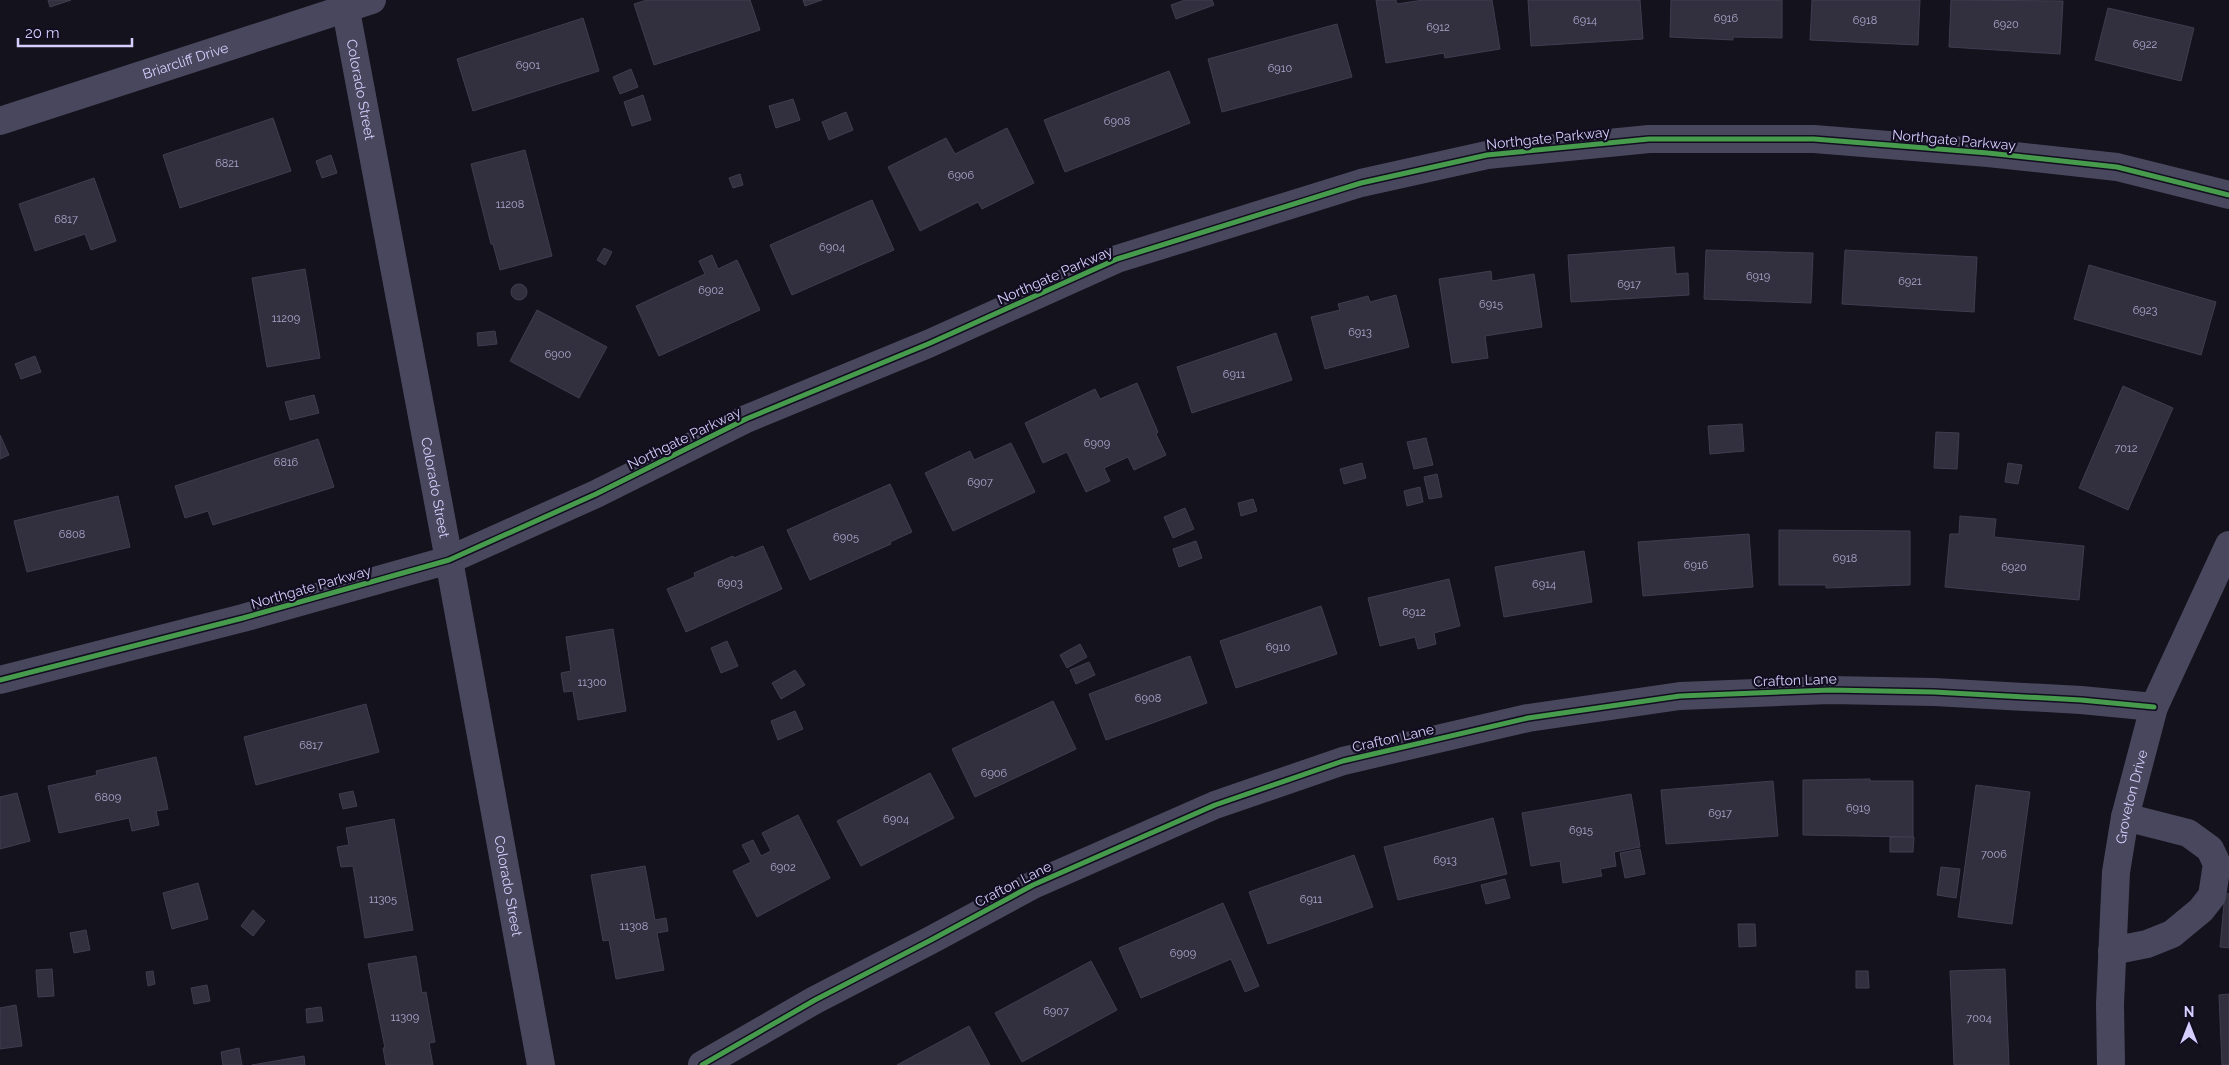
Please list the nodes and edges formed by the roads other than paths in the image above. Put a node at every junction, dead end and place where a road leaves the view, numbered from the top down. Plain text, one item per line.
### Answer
1 (372, 0) edge
2 (345, 4) edge
3 (0, 121) edge
4 (2229, 195) edge
5 (2229, 545) edge
6 (449, 560) junction
7 (0, 680) edge
8 (2154, 707) junction
9 (2125, 817) junction
10 (2112, 951) junction
11 (541, 1065) edge
12 (702, 1065) edge
13 (2111, 1065) edge

1 - 2 street, Briarcliff Drive
2 - 3 street, Briarcliff Drive
2 - 6 street, Colorado Street
4 - 6 street, Northgate Parkway
5 - 8 street, Groveton Drive
6 - 7 street, Northgate Parkway
6 - 11 street, Colorado Street
8 - 9 street, Groveton Drive
8 - 12 street, Crafton Lane
9 - 10 street, Groveton Drive
9 - 10 street
10 - 13 street, Groveton Drive

